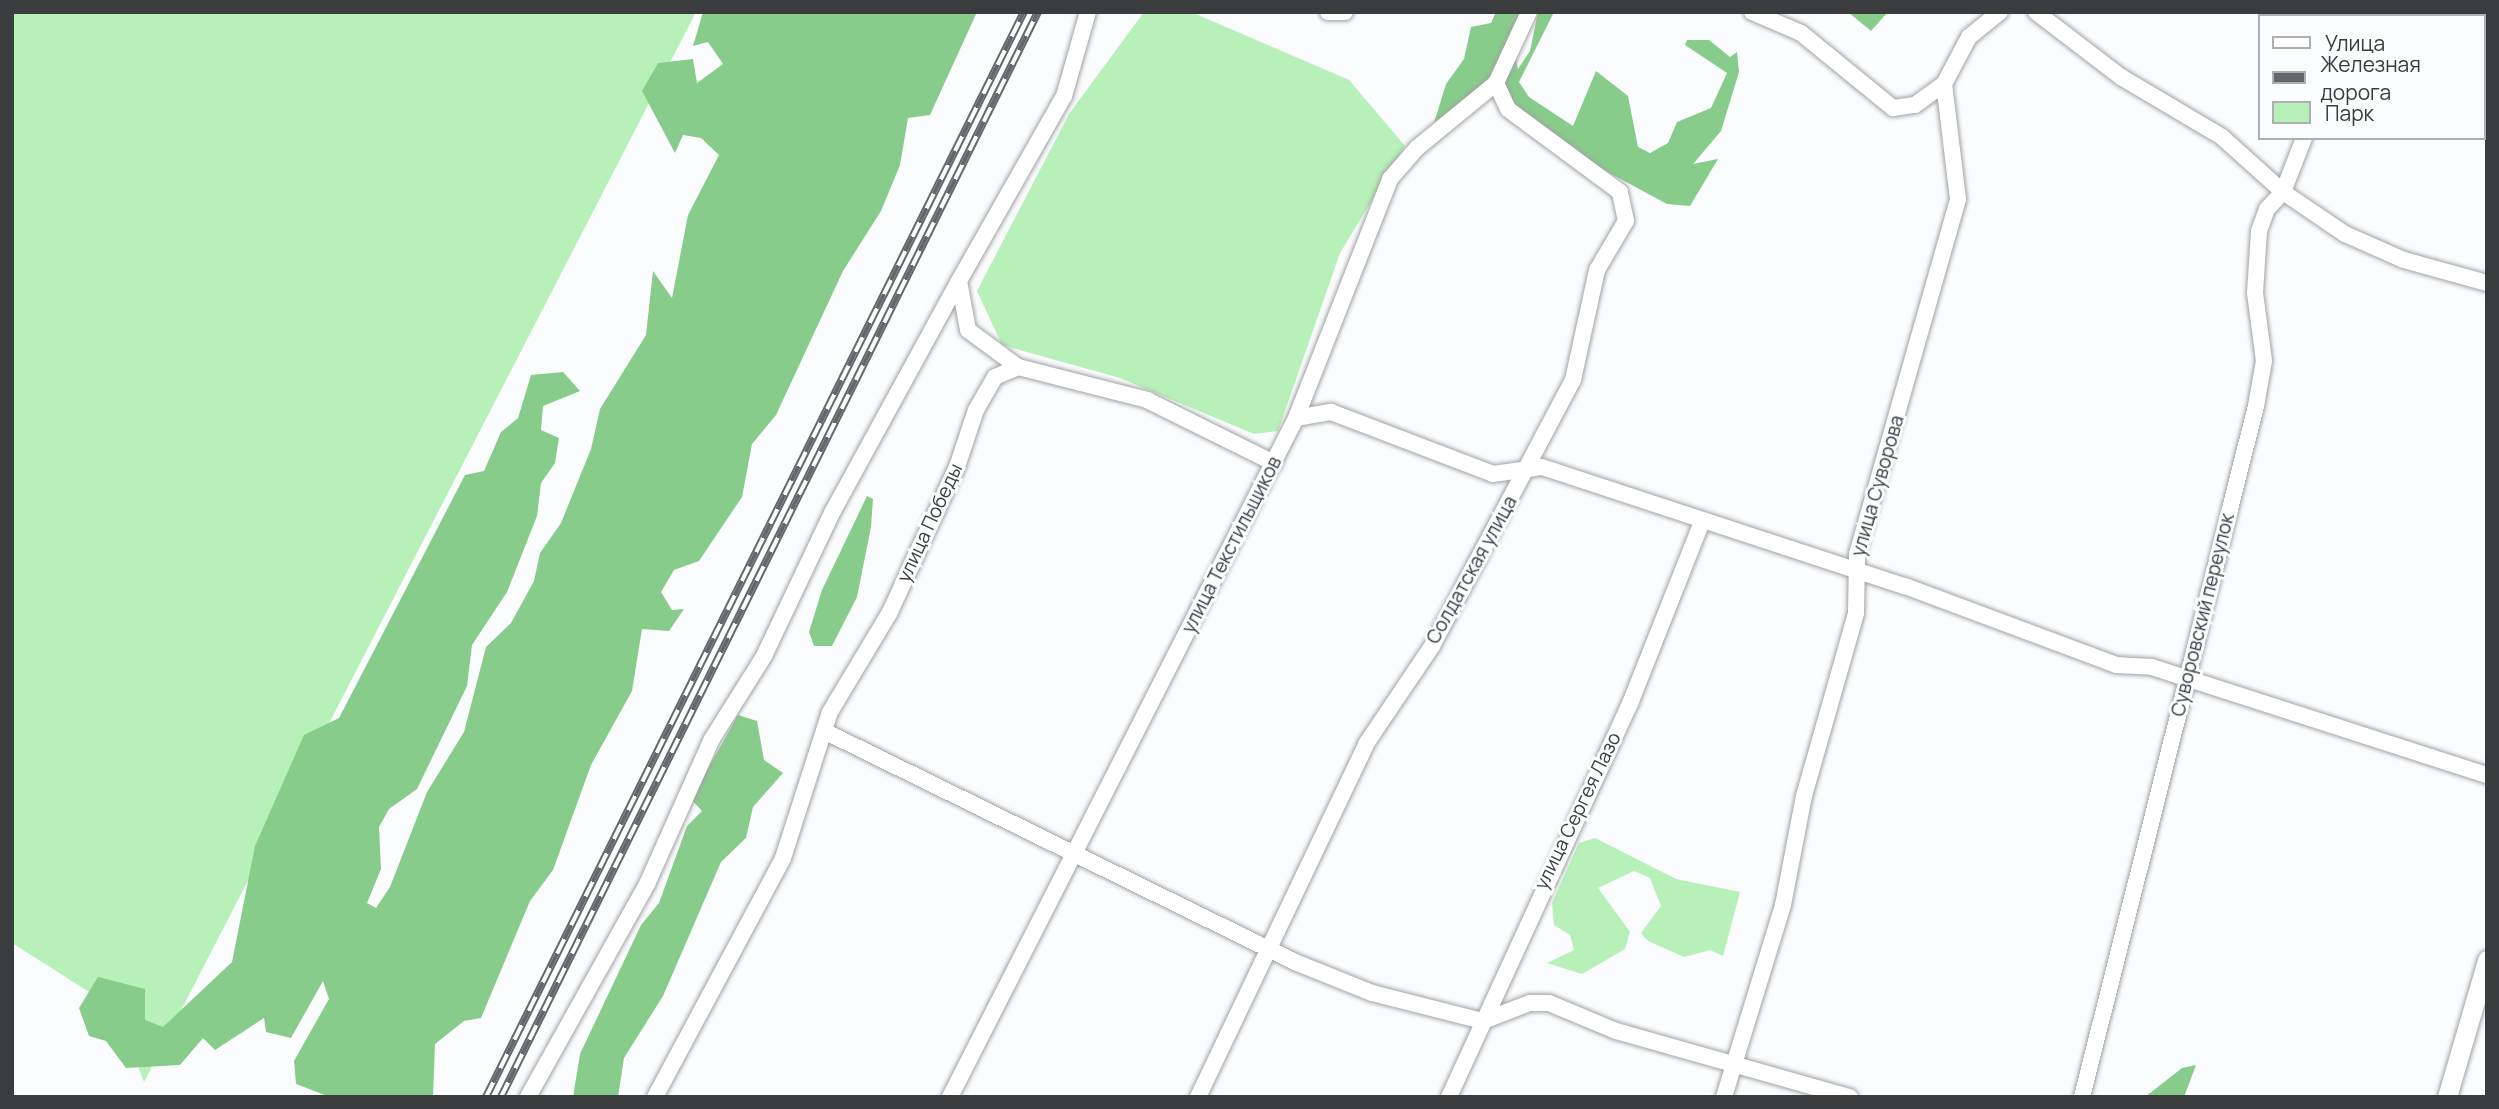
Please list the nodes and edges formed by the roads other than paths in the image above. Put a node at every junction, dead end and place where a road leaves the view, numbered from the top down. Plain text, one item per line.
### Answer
1 (1328, 12) edge
2 (1345, 12) edge
3 (1529, 12) edge
4 (1752, 12) edge
5 (2000, 12) edge
6 (2036, 12) edge
7 (1091, 15) edge
8 (1496, 83) junction
9 (1944, 84) junction
10 (2303, 140) edge
11 (2283, 192) junction
12 (959, 281) junction
13 (2487, 283) edge
14 (1018, 367) junction
15 (1296, 418) junction
16 (1274, 463) junction
17 (1525, 472) junction
18 (1702, 522) junction
19 (1855, 571) junction
20 (2186, 678) junction
21 (826, 732) junction
22 (2487, 775) edge
23 (1076, 857) junction
24 (1266, 947) junction
25 (2487, 960) edge
26 (1483, 1021) junction
27 (1730, 1067) junction
28 (528, 1097) edge
29 (656, 1097) edge
30 (950, 1097) edge
31 (1198, 1097) edge
32 (1449, 1097) edge
33 (1724, 1097) edge
34 (1850, 1097) edge
35 (2082, 1097) edge
36 (2447, 1097) edge

1 - 2 street
3 - 8 street, улица Текстильщиков
4 - 9 street
5 - 9 street
6 - 11 street
7 - 12 street
8 - 15 street, улица Текстильщиков
8 - 17 street, Солдатская улица
9 - 19 street, улица Суворова
10 - 11 street, Суворовский переулок
11 - 13 street
11 - 20 street, Суворовский переулок
12 - 14 street
12 - 28 street
14 - 16 street
14 - 21 street, улица Победы
15 - 16 street, улица Текстильщиков
15 - 17 street
16 - 23 street, улица Текстильщиков
17 - 18 street
17 - 24 street, Солдатская улица
18 - 19 street
18 - 26 street, улица Сергея Лазо
19 - 20 street
19 - 27 street, улица Суворова
20 - 22 street
20 - 35 street, Суворовский переулок
21 - 23 street
21 - 29 street, улица Победы
23 - 24 street
23 - 30 street, улица Текстильщиков
24 - 26 street
24 - 31 street, Солдатская улица
25 - 36 street
26 - 27 street
26 - 32 street, улица Сергея Лазо
27 - 33 street, улица Суворова
27 - 34 street

